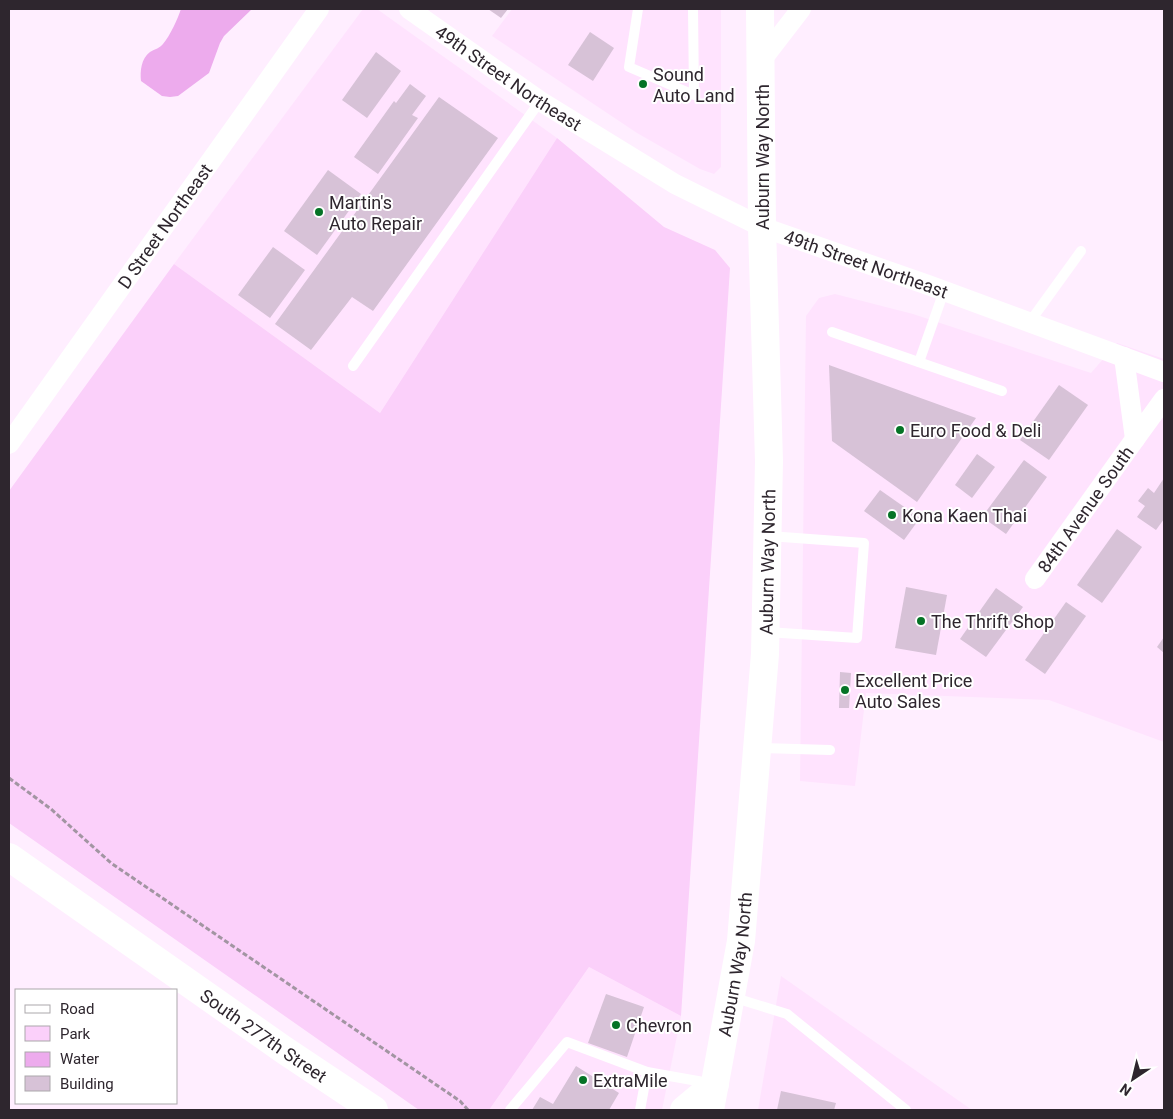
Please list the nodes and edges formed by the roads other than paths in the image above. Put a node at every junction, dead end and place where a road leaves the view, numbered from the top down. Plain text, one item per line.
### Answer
1 (319, 9) edge
2 (409, 9) edge
3 (638, 9) edge
4 (693, 9) edge
5 (760, 9) edge
6 (801, 9) edge
7 (762, 61) junction
8 (540, 101) junction
9 (762, 227) junction
10 (1081, 251) dead end
11 (944, 291) junction
12 (1030, 323) junction
13 (832, 332) dead end
14 (1124, 357) junction
15 (919, 362) junction
16 (353, 366) dead end
17 (1164, 372) edge
18 (1002, 391) dead end
19 (1164, 399) edge
20 (1135, 439) junction
21 (9, 444) edge
22 (768, 536) junction
23 (1035, 579) dead end
24 (766, 632) junction
25 (757, 748) junction
26 (830, 750) dead end
27 (9, 857) edge
28 (732, 997) junction
29 (648, 1072) junction
30 (715, 1084) junction
31 (374, 1110) edge
32 (510, 1110) edge
33 (640, 1110) edge
34 (684, 1110) edge
35 (710, 1110) edge
36 (906, 1110) edge

1 - 21 street, D Street Northeast
2 - 8 street, 49th Street Northeast
3 - 4 lane
5 - 7 main road, Auburn Way North
6 - 7 street
7 - 9 main road, Auburn Way North
8 - 9 street, 49th Street Northeast
8 - 16 lane
9 - 11 street, 49th Street Northeast
9 - 22 main road, Auburn Way North
10 - 12 lane
11 - 12 street, 49th Street Northeast
11 - 15 lane
12 - 14 street, 49th Street Northeast
13 - 15 lane
14 - 17 street, 49th Street Northeast
14 - 20 street, 84th Avenue South
15 - 18 lane
19 - 20 street, 84th Avenue South
20 - 23 street, 84th Avenue South
22 - 24 main road, Auburn Way North
22 - 24 lane
24 - 25 main road, Auburn Way North
25 - 26 lane
25 - 28 main road, Auburn Way North
27 - 31 main road, South 277th Street
28 - 30 main road, Auburn Way North
28 - 36 lane
29 - 30 lane
29 - 32 lane
29 - 33 lane
30 - 34 main road
30 - 35 main road, Auburn Way North

